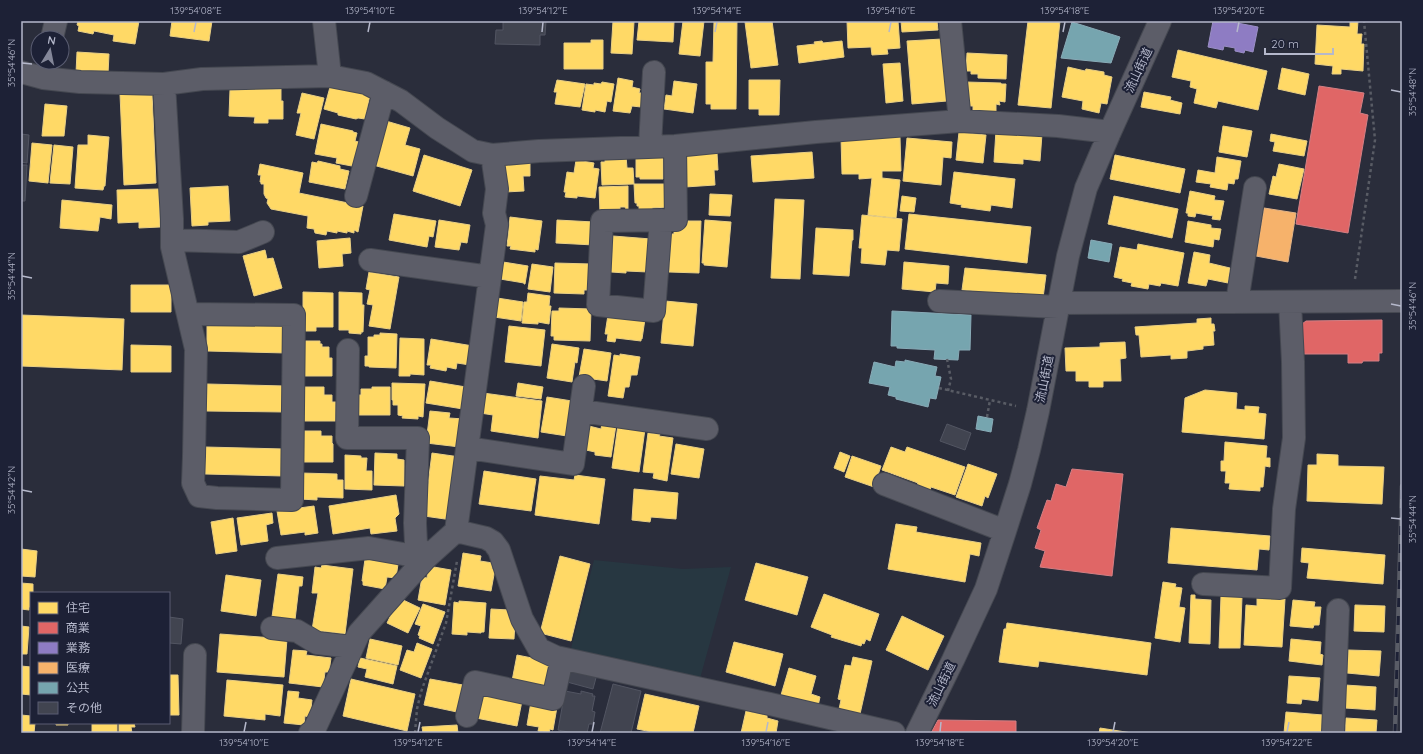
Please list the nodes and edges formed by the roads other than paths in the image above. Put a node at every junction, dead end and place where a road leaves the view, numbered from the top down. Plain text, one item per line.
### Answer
1 (324, 21) edge
2 (950, 21) edge
3 (1160, 21) edge
4 (45, 70) edge
5 (21, 72) edge
6 (654, 72) dead end
7 (330, 76) junction
8 (164, 84) junction
9 (384, 92) junction
10 (960, 121) junction
11 (1110, 132) junction
12 (650, 146) junction
13 (675, 146) junction
14 (492, 155) junction
15 (1255, 188) dead end
16 (356, 196) dead end
17 (661, 220) junction
18 (263, 232) dead end
19 (172, 240) junction
20 (370, 260) dead end
21 (490, 277) junction
22 (939, 301) dead end
23 (1402, 301) edge
24 (1237, 302) junction
25 (1290, 302) junction
26 (1058, 305) junction
27 (188, 314) junction
28 (348, 350) dead end
29 (584, 386) dead end
30 (581, 411) junction
31 (707, 429) dead end
32 (468, 448) junction
33 (884, 484) dead end
34 (1005, 531) junction
35 (459, 532) junction
36 (277, 558) dead end
37 (426, 558) junction
38 (1203, 584) dead end
39 (1338, 610) dead end
40 (272, 628) dead end
41 (352, 647) junction
42 (195, 655) dead end
43 (562, 659) junction
44 (467, 716) dead end
45 (193, 733) edge
46 (310, 733) edge
47 (894, 733) edge
48 (917, 733) edge
49 (1333, 733) edge

1 - 7 street
2 - 10 street
3 - 11 street, 流山街道
4 - 5 street
4 - 8 street
6 - 12 street
7 - 8 street
7 - 9 street
8 - 19 street
9 - 14 street
9 - 16 street
10 - 11 street
10 - 13 street
11 - 26 street, 流山街道
12 - 13 street
12 - 14 street
13 - 17 street
14 - 21 street
15 - 24 street
17 - 17 street
18 - 19 street
19 - 27 street
20 - 21 street
21 - 32 street
22 - 26 street
23 - 25 street
24 - 25 street
24 - 26 street
25 - 38 street
26 - 34 street, 流山街道
27 - 27 street
28 - 37 street
29 - 30 street
30 - 31 street
30 - 32 street
32 - 35 street
33 - 34 street
34 - 48 street, 流山街道
35 - 37 street
35 - 43 street
36 - 37 street
37 - 41 street
39 - 49 street
40 - 41 street
41 - 46 street
42 - 45 street
43 - 44 street
43 - 47 street

